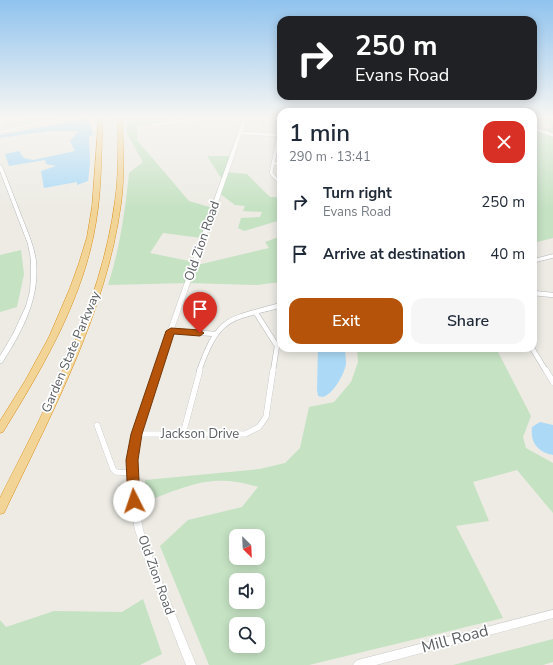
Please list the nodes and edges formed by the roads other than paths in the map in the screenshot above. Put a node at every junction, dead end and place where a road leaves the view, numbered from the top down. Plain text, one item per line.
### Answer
1 (98, 147) edge
2 (121, 147) edge
3 (235, 147) edge
4 (276, 147) edge
5 (273, 163) junction
6 (277, 164) edge
7 (0, 166) edge
8 (277, 180) edge
9 (553, 256) edge
10 (537, 260) edge
11 (537, 293) edge
12 (553, 295) edge
13 (277, 306) edge
14 (256, 313) junction
15 (171, 331) junction
16 (216, 334) junction
17 (534, 352) edge
18 (0, 361) edge
19 (553, 382) edge
20 (97, 425) dead end
21 (0, 429) edge
22 (136, 434) junction
23 (184, 434) junction
24 (132, 473) junction
25 (0, 509) edge
26 (553, 614) edge
27 (191, 665) edge
28 (358, 665) edge

1 - 21 highway, Garden State Parkway
2 - 25 highway, Garden State Parkway
3 - 15 street, Old Zion Road
4 - 5 street
5 - 6 street
5 - 8 street
7 - 18 main road
9 - 10 street
11 - 12 street
13 - 14 street
14 - 16 street
14 - 23 street, Jackson Drive
15 - 16 street
15 - 22 street, Old Zion Road
16 - 23 street
17 - 19 street
20 - 24 street
22 - 23 street, Jackson Drive
22 - 24 street, Old Zion Road
24 - 27 street, Old Zion Road
26 - 28 street, Mill Road

